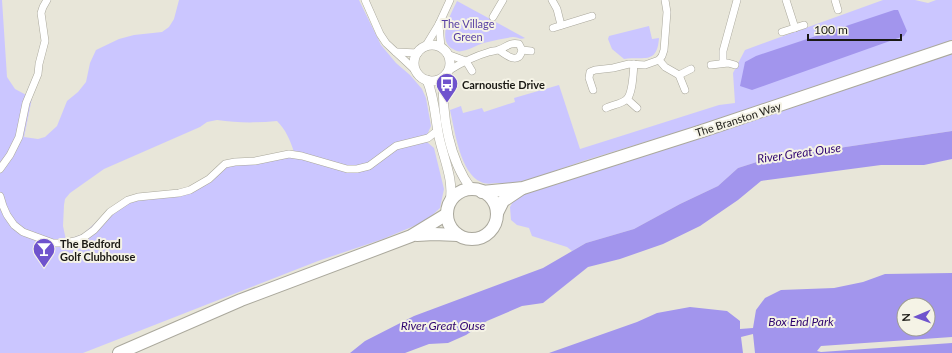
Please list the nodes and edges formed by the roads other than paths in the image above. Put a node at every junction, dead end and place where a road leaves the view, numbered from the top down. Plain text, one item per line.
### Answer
1 (47, 0) edge
2 (365, 0) edge
3 (450, 0) edge
4 (552, 0) edge
5 (665, 0) edge
6 (737, 0) edge
7 (786, 0) edge
8 (835, 0) edge
9 (503, 5) edge
10 (838, 10) dead end
11 (592, 16) dead end
12 (493, 17) dead end
13 (439, 24) junction
14 (561, 25) junction
15 (804, 25) dead end
16 (553, 28) dead end
17 (795, 28) junction
18 (782, 32) dead end
19 (425, 47) junction
20 (952, 47) edge
21 (499, 50) junction
22 (522, 50) junction
23 (444, 51) junction
24 (531, 51) dead end
25 (396, 52) junction
26 (418, 54) junction
27 (659, 60) junction
28 (466, 61) junction
29 (723, 63) junction
30 (634, 64) junction
31 (711, 65) dead end
32 (735, 65) dead end
33 (691, 70) dead end
34 (416, 71) junction
35 (472, 71) dead end
36 (446, 74) junction
37 (679, 75) junction
38 (427, 80) junction
39 (593, 90) dead end
40 (684, 90) dead end
41 (627, 99) junction
42 (606, 108) dead end
43 (637, 108) dead end
44 (438, 130) junction
45 (428, 138) junction
46 (440, 143) junction
47 (0, 169) edge
48 (523, 188) junction
49 (477, 191) junction
50 (0, 196) edge
51 (449, 209) junction
52 (497, 213) junction
53 (458, 235) junction
54 (411, 236) junction
55 (118, 353) edge

1 - 47 street
2 - 25 street
3 - 13 street
4 - 14 street
5 - 27 street
6 - 29 street
7 - 17 street
8 - 10 street
9 - 12 street
11 - 14 street
13 - 19 street
13 - 23 street
14 - 16 street
15 - 17 street
17 - 18 street
19 - 23 street
19 - 26 street
20 - 48 highway, The Branston Way
21 - 22 street
21 - 22 street
21 - 28 street
22 - 24 street
23 - 28 street
23 - 36 street
25 - 26 street
25 - 34 street
26 - 34 street
27 - 30 street
27 - 37 street
28 - 35 street
28 - 36 street
29 - 31 street
29 - 32 street
30 - 39 street
30 - 41 street
33 - 37 street
34 - 38 street
36 - 38 street
36 - 49 street
37 - 40 street
38 - 44 street
41 - 42 street
41 - 43 street
44 - 45 street
44 - 46 street
45 - 46 street
45 - 50 street
46 - 51 street
48 - 49 highway, The Branston Way
48 - 52 highway, The Branston Way
49 - 51 highway
49 - 52 highway
51 - 53 highway
51 - 54 highway
52 - 53 highway
53 - 54 highway
54 - 55 highway

